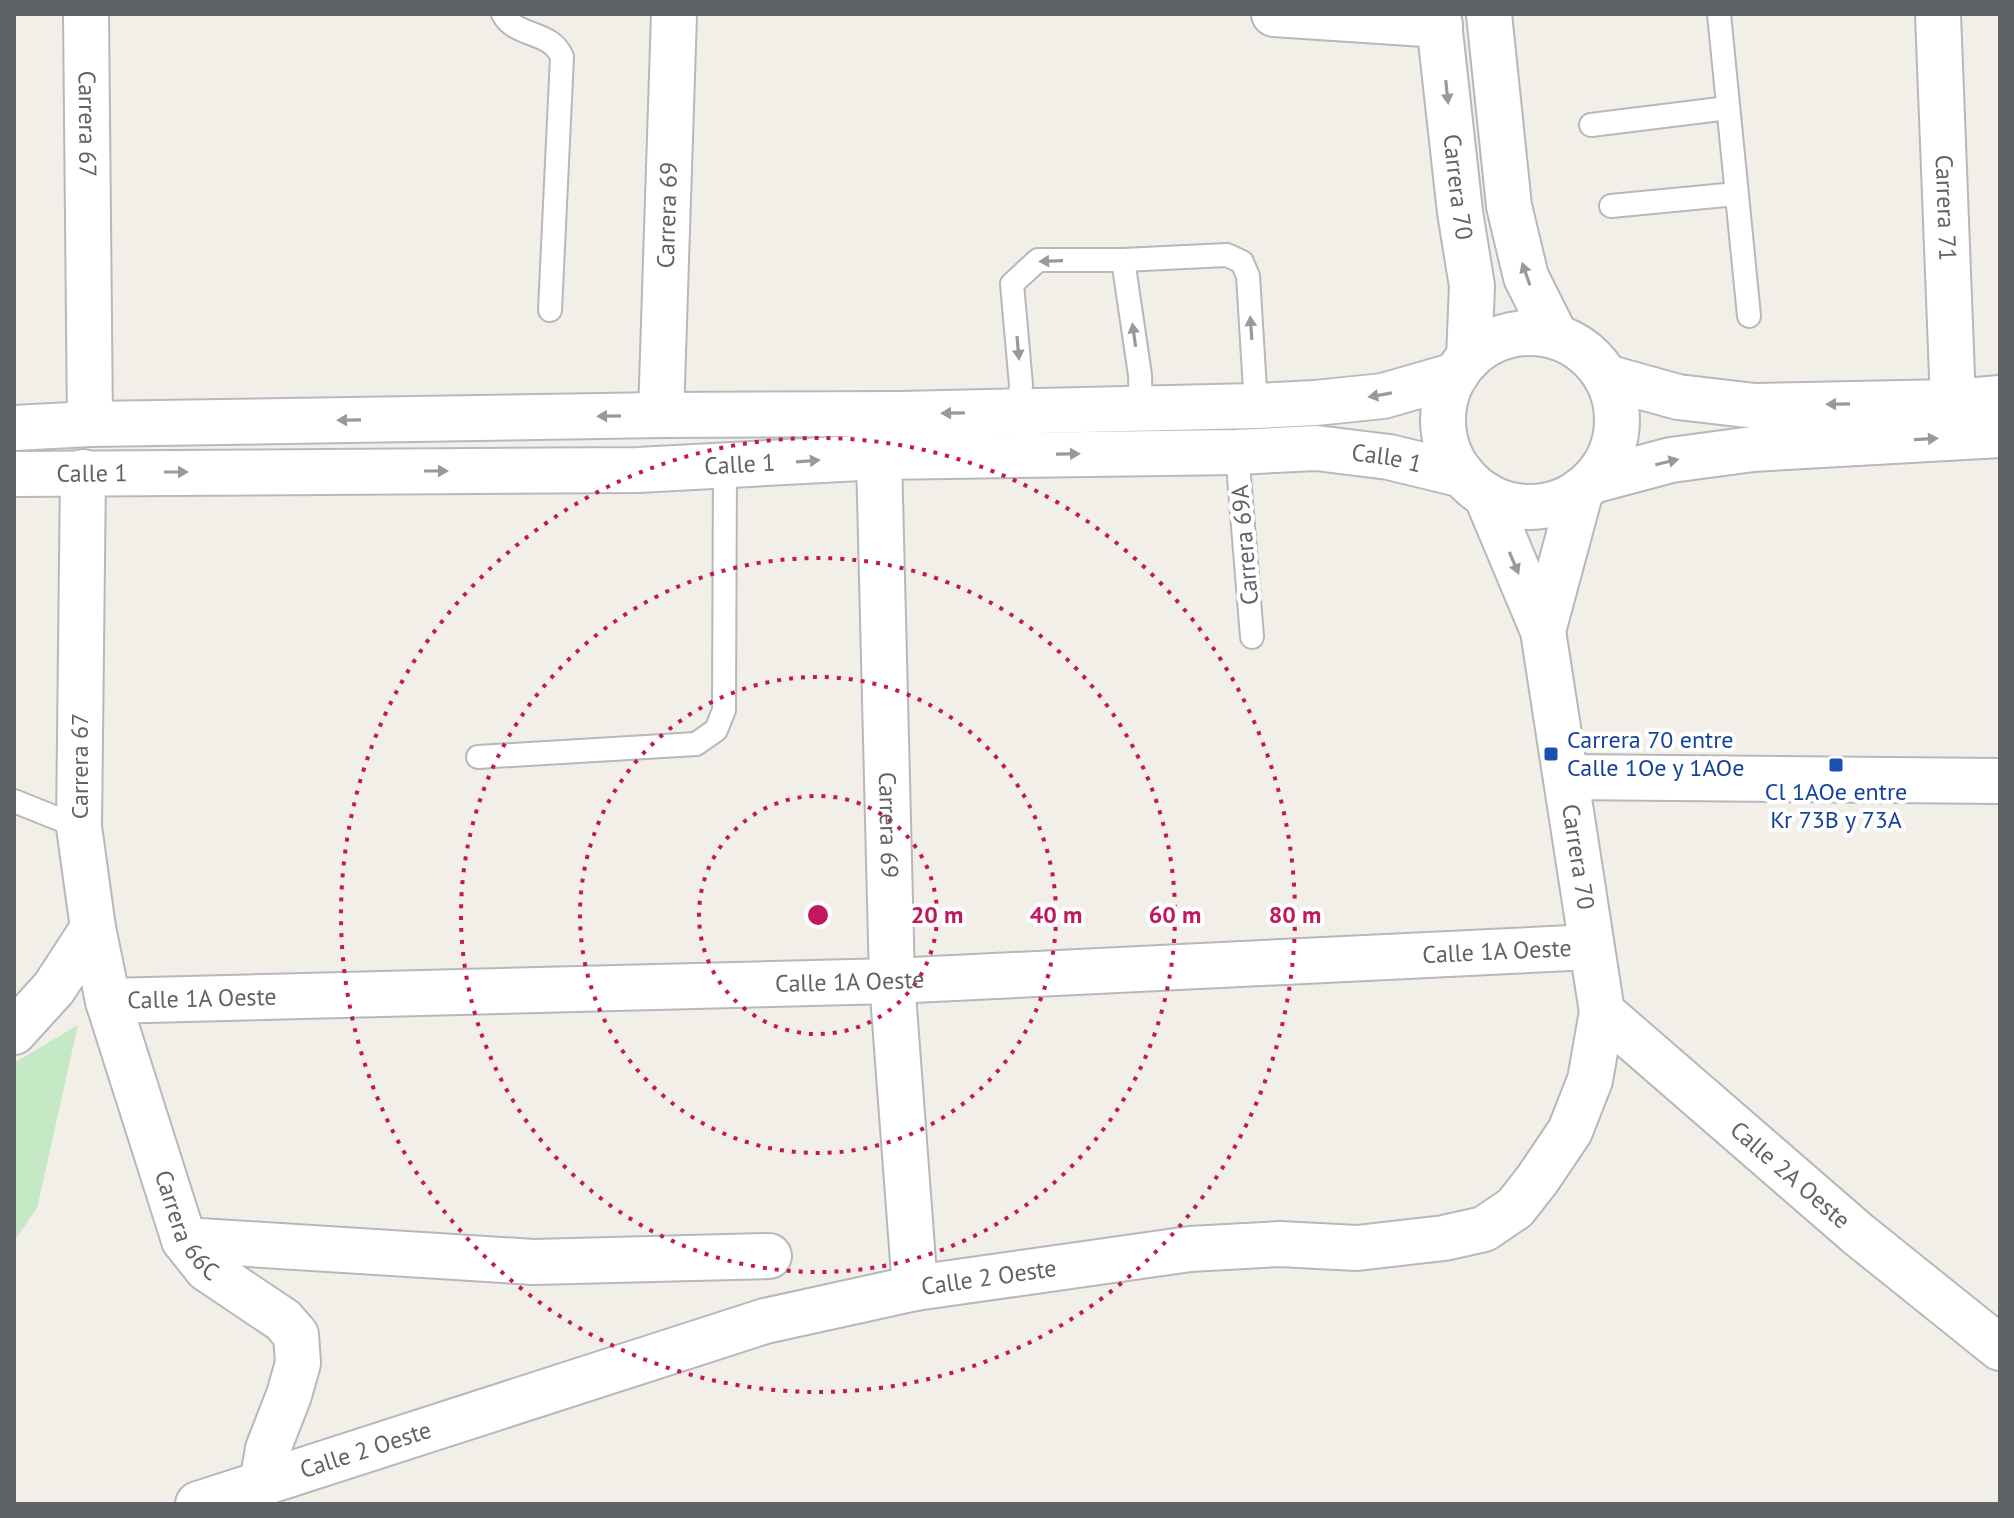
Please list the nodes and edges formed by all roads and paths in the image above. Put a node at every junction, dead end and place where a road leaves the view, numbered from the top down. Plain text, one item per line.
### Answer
1 (86, 14) edge
2 (503, 14) edge
3 (674, 14) edge
4 (1274, 14) edge
5 (1489, 14) edge
6 (1719, 14) edge
7 (1938, 14) edge
8 (1439, 19) edge
9 (1728, 108) junction
10 (1591, 125) dead end
11 (1736, 194) junction
12 (1611, 206) dead end
13 (1123, 260) junction
14 (550, 310) dead end
15 (1749, 316) dead end
16 (1556, 337) junction
17 (1463, 367) junction
18 (1606, 377) junction
19 (2000, 398) edge
20 (1953, 402) junction
21 (1256, 406) junction
22 (1141, 409) junction
23 (1018, 412) junction
24 (661, 415) junction
25 (90, 424) junction
26 (14, 428) edge
27 (2000, 435) edge
28 (1237, 452) junction
29 (879, 457) junction
30 (725, 466) junction
31 (83, 472) junction
32 (14, 474) edge
33 (1474, 485) junction
34 (1586, 486) junction
35 (1543, 631) junction
36 (1252, 637) dead end
37 (478, 757) dead end
38 (1566, 777) junction
39 (2000, 781) edge
40 (14, 801) edge
41 (79, 827) junction
42 (93, 928) junction
43 (1591, 947) junction
44 (892, 981) junction
45 (108, 1001) junction
46 (1600, 1001) junction
47 (14, 1032) edge
48 (184, 1240) junction
49 (769, 1256) dead end
50 (915, 1288) junction
51 (2000, 1348) edge
52 (262, 1483) junction
53 (198, 1504) edge

1 - 25 street, Carrera 67
2 - 14 lane
3 - 24 street, Carrera 69
4 - 8 street
16 -> 5 street, Carrera 70
6 - 9 lane
7 - 20 street, Carrera 71
8 -> 17 street, Carrera 70
9 - 10 lane
9 - 11 lane
11 - 12 lane
11 - 15 lane
21 -> 13 lane
22 -> 13 lane
13 -> 23 lane
16 - 17 street
16 - 18 street
17 -> 21 street, Calle 1
17 - 33 street
20 -> 18 street
18 - 34 street
19 - 20 street
21 - 22 street, Calle 1
22 - 23 street, Calle 1
23 -> 24 street, Calle 1
24 -> 25 street, Calle 1
25 - 26 street, Calle 1
34 -> 27 street
29 -> 28 street, Calle 1
28 - 33 street, Calle 1
28 - 36 lane, Carrera 69A
30 -> 29 street, Calle 1
29 - 44 street, Carrera 69
31 -> 30 street, Calle 1
30 - 37 lane
31 - 32 street, Calle 1
31 - 41 street, Carrera 67
33 - 34 street
33 -> 35 street, Carrera 70
34 - 35 street, Carrera 70
35 - 38 street, Carrera 70
38 - 39 street
38 - 43 street, Carrera 70
40 - 41 lane
41 - 42 street, Carrera 67
42 - 45 street, Carrera 66C
42 - 47 street
43 - 44 street, Calle 1A Oeste
43 - 46 street, Carrera 70
44 - 45 street, Calle 1A Oeste
44 - 50 street, Carrera 69
45 - 48 street, Carrera 66C
46 - 50 street, Calle 2 Oeste
46 - 51 street, Calle 2A Oeste
48 - 49 street
48 - 52 street, Carrera 66C
50 - 52 street, Calle 2 Oeste
52 - 53 street, Calle 2 Oeste

